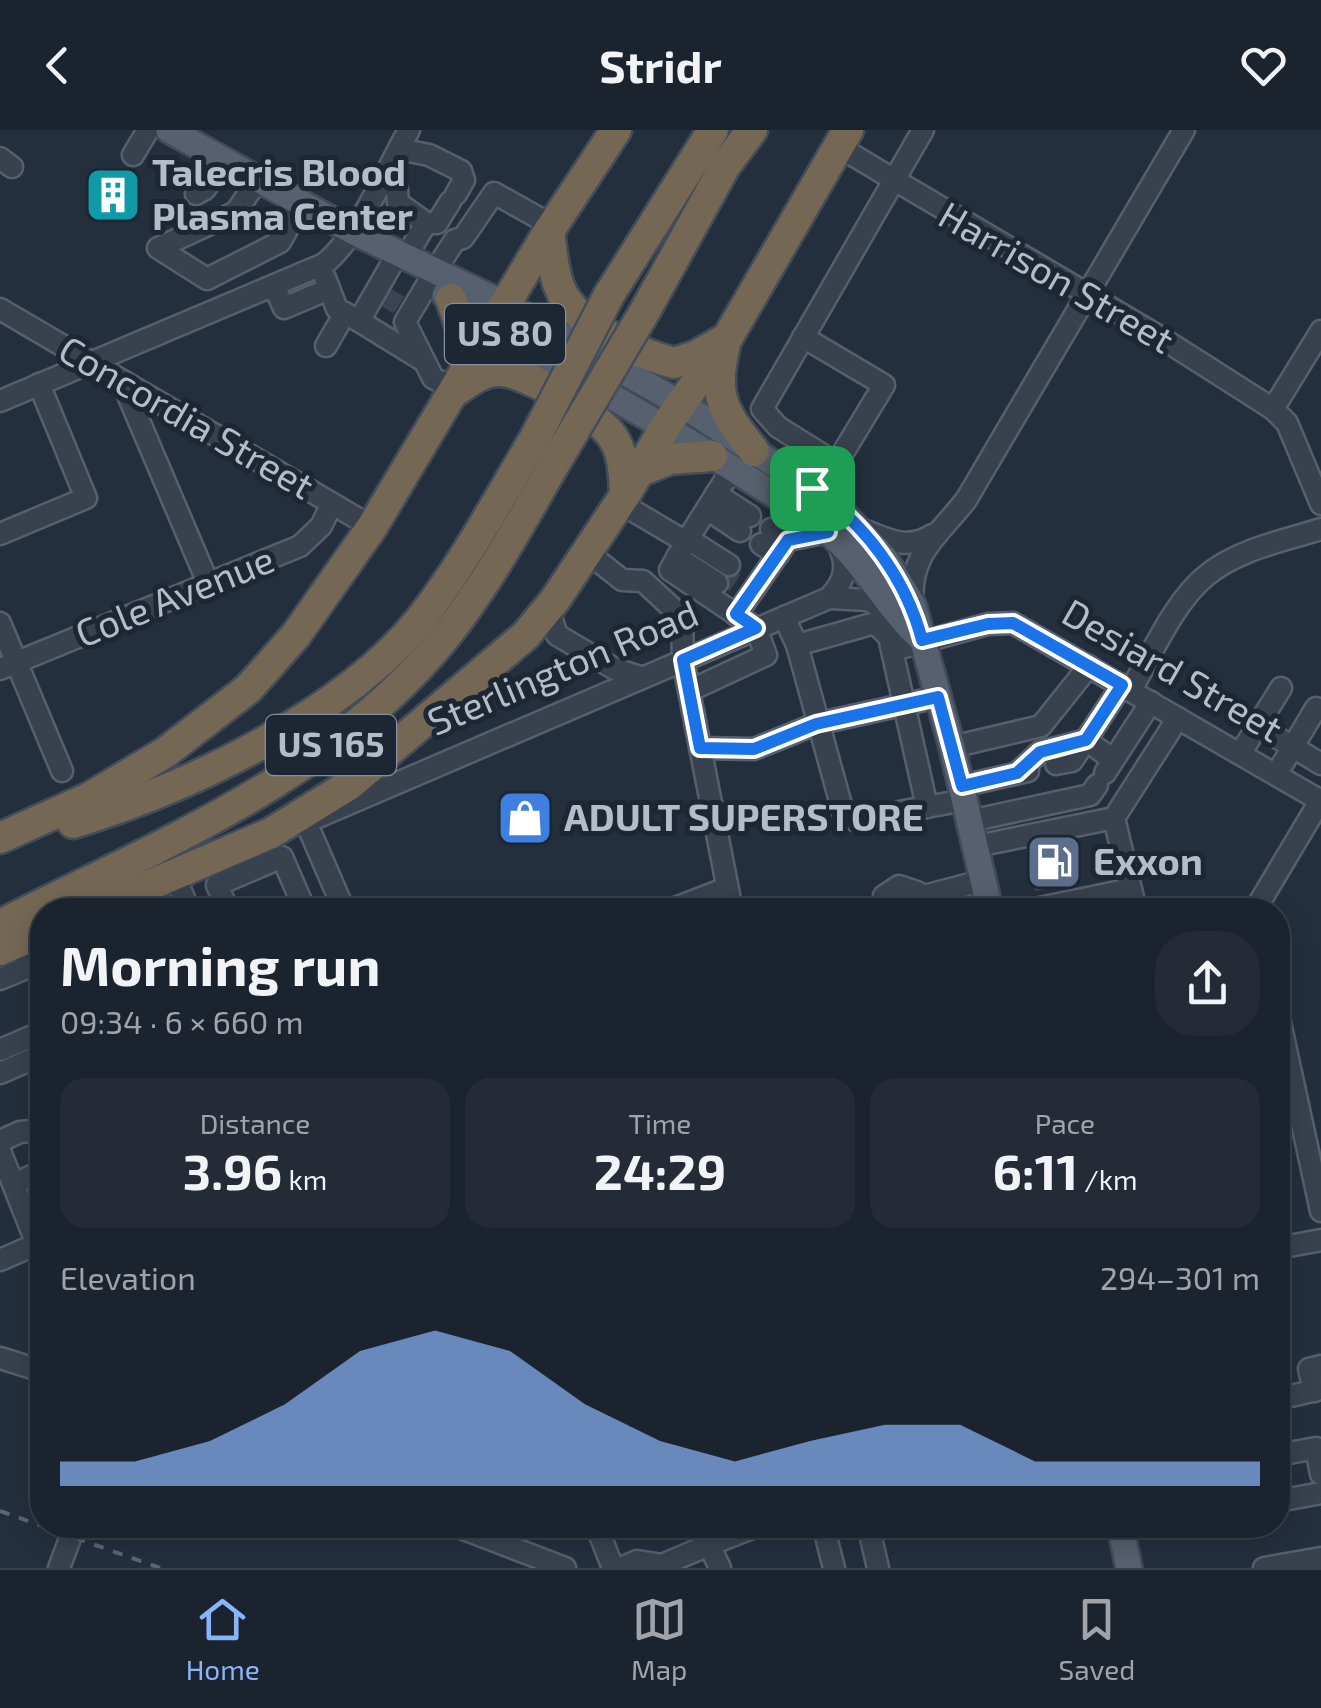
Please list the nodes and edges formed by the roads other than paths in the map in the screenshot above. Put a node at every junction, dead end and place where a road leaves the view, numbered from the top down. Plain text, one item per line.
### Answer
1 (148, 130) edge
2 (170, 130) edge
3 (616, 130) edge
4 (712, 130) edge
5 (752, 130) edge
6 (923, 130) edge
7 (1184, 130) edge
8 (404, 139) edge
9 (844, 139) edge
10 (133, 155) dead end
11 (224, 162) junction
12 (258, 180) junction
13 (381, 180) junction
14 (891, 181) junction
15 (196, 194) dead end
16 (302, 203) junction
17 (426, 223) junction
18 (551, 229) junction
19 (352, 231) junction
20 (400, 258) junction
21 (320, 266) junction
22 (438, 284) junction
23 (274, 286) junction
24 (329, 289) junction
25 (1086, 295) junction
26 (390, 306) junction
27 (0, 309) edge
28 (500, 316) junction
29 (352, 317) junction
30 (1321, 331) edge
31 (803, 337) junction
32 (728, 338) junction
33 (326, 346) dead end
34 (424, 360) junction
35 (90, 362) junction
36 (122, 381) junction
37 (462, 382) junction
38 (40, 384) junction
39 (0, 401) edge
40 (1273, 409) junction
41 (673, 416) junction
42 (548, 445) junction
43 (733, 458) junction
44 (831, 460) junction
45 (812, 488) junction
46 (628, 490) junction
47 (712, 501) junction
48 (332, 504) junction
49 (1321, 504) edge
50 (797, 510) junction
51 (745, 523) dead end
52 (946, 526) junction
53 (372, 528) junction
54 (1321, 529) edge
55 (839, 532) junction
56 (0, 534) edge
57 (683, 547) junction
58 (587, 552) junction
59 (208, 583) junction
60 (735, 588) junction
61 (555, 600) junction
62 (820, 602) junction
63 (682, 617) junction
64 (784, 617) junction
65 (913, 622) junction
66 (0, 623) edge
67 (756, 628) junction
68 (526, 635) junction
69 (557, 636) junction
70 (823, 637) junction
71 (796, 645) junction
72 (892, 650) junction
73 (683, 660) junction
74 (8, 666) edge
75 (1089, 666) junction
76 (640, 677) junction
77 (1126, 688) junction
78 (1281, 688) dead end
79 (689, 691) junction
80 (938, 697) junction
81 (1151, 702) junction
82 (904, 704) junction
83 (1316, 708) dead end
84 (1104, 711) junction
85 (1178, 718) junction
86 (816, 724) junction
87 (1258, 726) junction
88 (1133, 729) junction
89 (1086, 740) junction
90 (951, 743) junction
91 (914, 746) junction
92 (1293, 747) junction
93 (700, 748) junction
94 (1240, 754) junction
95 (1321, 765) edge
96 (62, 770) dead end
97 (1105, 772) junction
98 (1017, 773) junction
99 (1276, 775) junction
100 (1316, 798) edge
101 (928, 807) junction
102 (968, 813) junction
103 (1114, 818) junction
104 (306, 822) junction
105 (0, 842) edge
106 (266, 849) junction
107 (174, 874) junction
108 (985, 880) junction
109 (727, 888) junction
110 (82, 898) edge
111 (124, 898) edge
112 (184, 898) edge
113 (222, 898) edge
114 (297, 898) edge
115 (339, 898) edge
116 (701, 898) edge
117 (729, 898) edge
118 (884, 898) edge
119 (918, 898) edge
120 (937, 898) edge
121 (988, 898) edge
122 (1057, 898) edge
123 (1121, 898) edge
124 (1134, 898) edge
125 (1262, 898) edge
126 (16, 937) edge
127 (0, 980) edge
128 (30, 1037) edge
129 (0, 1050) edge
130 (30, 1061) edge
131 (1290, 1068) edge
132 (0, 1073) edge
133 (30, 1131) edge
134 (0, 1141) edge
135 (0, 1151) edge
136 (30, 1177) edge
137 (14, 1184) junction
138 (22, 1204) junction
139 (1321, 1211) edge
140 (0, 1213) edge
141 (30, 1225) edge
142 (1321, 1240) edge
143 (1290, 1246) edge
144 (30, 1253) edge
145 (0, 1260) edge
146 (0, 1358) edge
147 (1321, 1366) edge
148 (30, 1367) edge
149 (1318, 1390) edge
150 (1290, 1396) edge
151 (1290, 1453) edge
152 (1321, 1474) edge
153 (1321, 1492) edge
154 (1290, 1498) edge
155 (70, 1538) edge
156 (486, 1538) edge
157 (602, 1538) edge
158 (727, 1538) edge
159 (826, 1538) edge
160 (871, 1538) edge
161 (1129, 1538) edge
162 (709, 1545) junction
163 (1321, 1558) edge
164 (59, 1568) edge
165 (565, 1568) edge
166 (617, 1568) edge
167 (720, 1568) edge
168 (834, 1568) edge
169 (878, 1568) edge
170 (1129, 1568) edge
171 (1264, 1568) edge

1 - 10 street
2 - 11 main road, US 80
3 - 18 highway
4 - 42 highway, US 165, bridge
5 - 42 highway, US 165, bridge
6 - 14 street
7 - 25 street
8 - 13 street
8 - 17 street
9 - 14 street, Harrison Street
9 - 32 highway
11 - 12 main road, US 80
11 - 15 street
12 - 16 main road, US 80
12 - 16 street
13 - 17 street
13 - 19 street
14 - 25 street, Harrison Street
14 - 31 street
16 - 19 main road, US 80
17 - 20 street
18 - 22 street
18 - 28 highway
18 - 32 highway
19 - 20 main road, US 80
19 - 21 street
20 - 22 main road, US 80
20 - 26 street
21 - 23 street
21 - 24 street
22 - 26 street
22 - 28 main road, US 80
22 - 37 highway
23 - 24 street
23 - 35 street
24 - 29 street
25 - 40 street, Harrison Street
25 - 52 street
26 - 29 street
26 - 34 street
27 - 35 street, Concordia Street
28 - 37 highway
28 - 41 main road, US 80
29 - 33 street
29 - 34 street
30 - 40 street
31 - 44 street
31 - 44 street
32 - 41 highway
32 - 43 highway
34 - 37 street
35 - 36 street, Concordia Street
35 - 38 street
36 - 48 street, Concordia Street
36 - 59 street
37 - 46 highway
37 - 53 highway
38 - 39 street
38 - 56 street
40 - 49 street
41 - 43 main road, US 80
41 - 43 main road, US 80
41 - 46 highway
42 - 105 highway, US 165
42 - 110 highway, Sterlington Road / US 165
43 - 45 main road, US 80
43 - 46 highway
43 - 47 street
43 - 50 main road, US 80
44 - 45 street
45 - 50 street
45 - 55 main road, US 80
46 - 57 street
46 - 58 highway
47 - 51 street
47 - 57 street
48 - 53 street, Concordia Street
48 - 59 street, Cole Avenue
50 - 55 main road, US 80
52 - 55 street
52 - 65 street
53 - 105 highway
54 - 77 street
55 - 60 street
55 - 62 street
55 - 65 main road, US 80
57 - 60 street
58 - 61 highway
58 - 63 street
59 - 74 street, Cole Avenue
60 - 63 street
60 - 67 street
61 - 68 highway
61 - 69 street
62 - 64 street, Sterlington Road
62 - 65 street
62 - 70 street
63 - 73 street
64 - 67 street, Sterlington Road
64 - 71 street
65 - 72 street, Desiard Street
65 - 75 street, Desiard Street
65 - 80 main road, US 80
66 - 74 street
67 - 73 street, Sterlington Road
67 - 79 street
68 - 69 street
68 - 106 highway
69 - 76 street
70 - 71 street
70 - 72 street
71 - 86 street
72 - 82 street
73 - 76 street, Sterlington Road
73 - 79 street
74 - 96 street
75 - 77 street, Desiard Street
75 - 90 street
76 - 104 street, Sterlington Road
77 - 81 street, Desiard Street
77 - 84 street
78 - 87 street
79 - 93 street
80 - 82 street
80 - 90 main road, US 80
81 - 85 street, Desiard Street
81 - 88 street
82 - 86 street
82 - 91 street
83 - 92 street
84 - 88 street
84 - 89 street
85 - 94 street, Desiard Street
85 - 103 street
86 - 93 street
86 - 101 street
87 - 92 street
87 - 94 street
88 - 97 street
89 - 97 street
89 - 98 street
89 - 98 street
90 - 91 street
90 - 102 main road, US 80
91 - 101 street
92 - 95 street
92 - 99 street
93 - 109 street
94 - 99 street, Desiard Street
95 - 100 street
97 - 102 street
98 - 102 street
99 - 100 street, Desiard Street
100 - 125 street
101 - 102 street
102 - 103 street
102 - 108 main road, US 80
103 - 124 street
104 - 106 street, Sterlington Road
104 - 115 street
106 - 107 highway
106 - 113 street, Sterlington Road
106 - 114 street
107 - 111 highway
107 - 112 street
108 - 120 street
108 - 121 main road, US 80
109 - 116 street
109 - 117 street
118 - 119 street
122 - 123 street
126 - 127 street
128 - 129 street
130 - 132 street
131 - 139 street
133 - 134 street
135 - 137 street
136 - 137 street
137 - 138 street
138 - 140 street
138 - 141 street
142 - 143 street
144 - 145 street
146 - 148 street
147 - 149 street
149 - 150 street
151 - 152 street
153 - 154 street
155 - 164 street
156 - 165 street
157 - 166 street
158 - 162 street
159 - 168 street
160 - 169 street
161 - 170 main road
162 - 166 street
162 - 167 street
163 - 171 street

